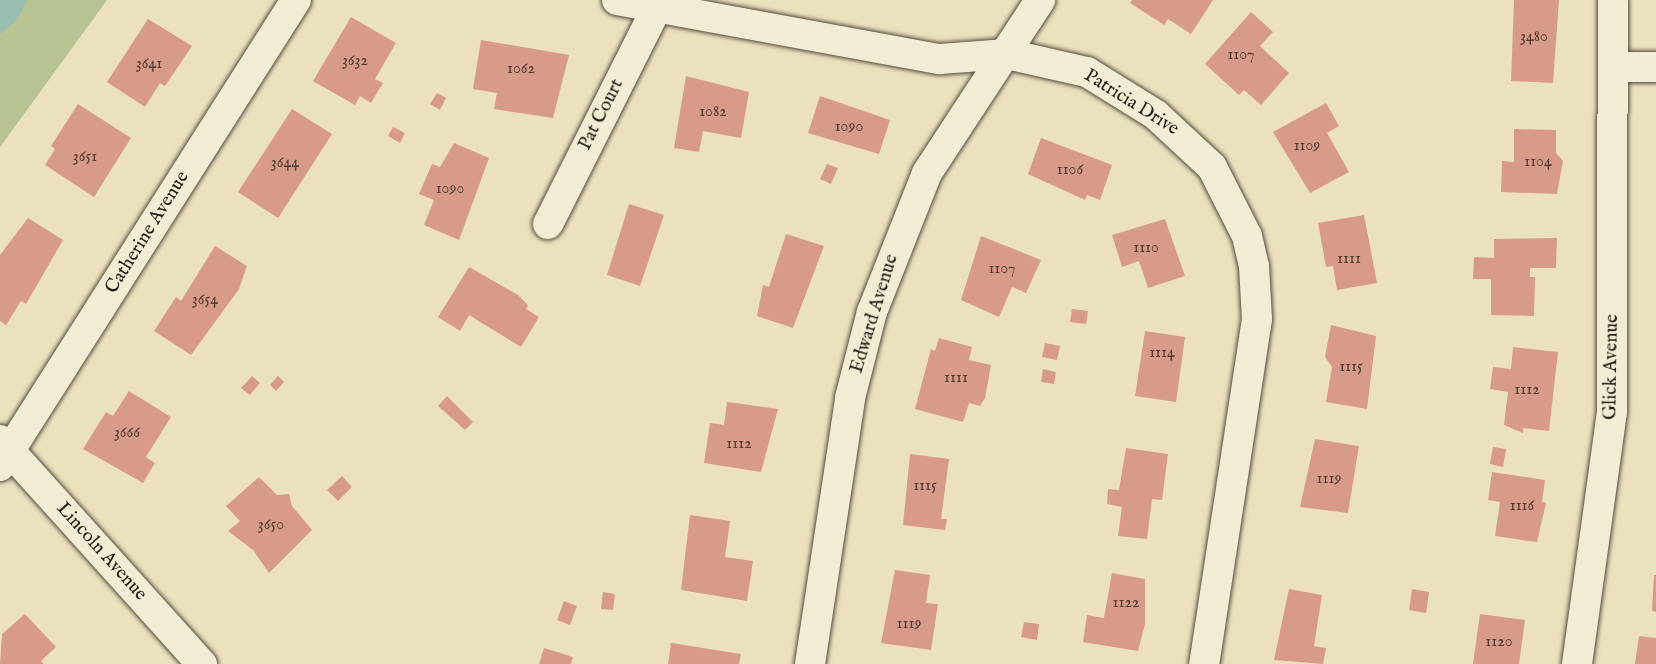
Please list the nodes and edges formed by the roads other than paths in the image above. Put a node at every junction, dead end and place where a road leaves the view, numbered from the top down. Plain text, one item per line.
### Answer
1 (296, 0) edge
2 (617, 0) edge
3 (1040, 0) edge
4 (1613, 0) edge
5 (657, 7) junction
6 (1007, 54) junction
7 (1616, 67) junction
8 (1656, 67) edge
9 (548, 223) dead end
10 (3, 452) edge
11 (202, 664) edge
12 (810, 664) edge
13 (1204, 664) edge
14 (1577, 664) edge

1 - 10 street, Catherine Avenue
2 - 5 street, Patricia Drive
3 - 6 street, Edward Avenue
4 - 7 street
5 - 6 street, Patricia Drive
5 - 9 street, Pat Court
6 - 12 street, Edward Avenue
6 - 13 street, Patricia Drive
7 - 8 street
7 - 14 street, Glick Avenue
10 - 11 street, Lincoln Avenue

